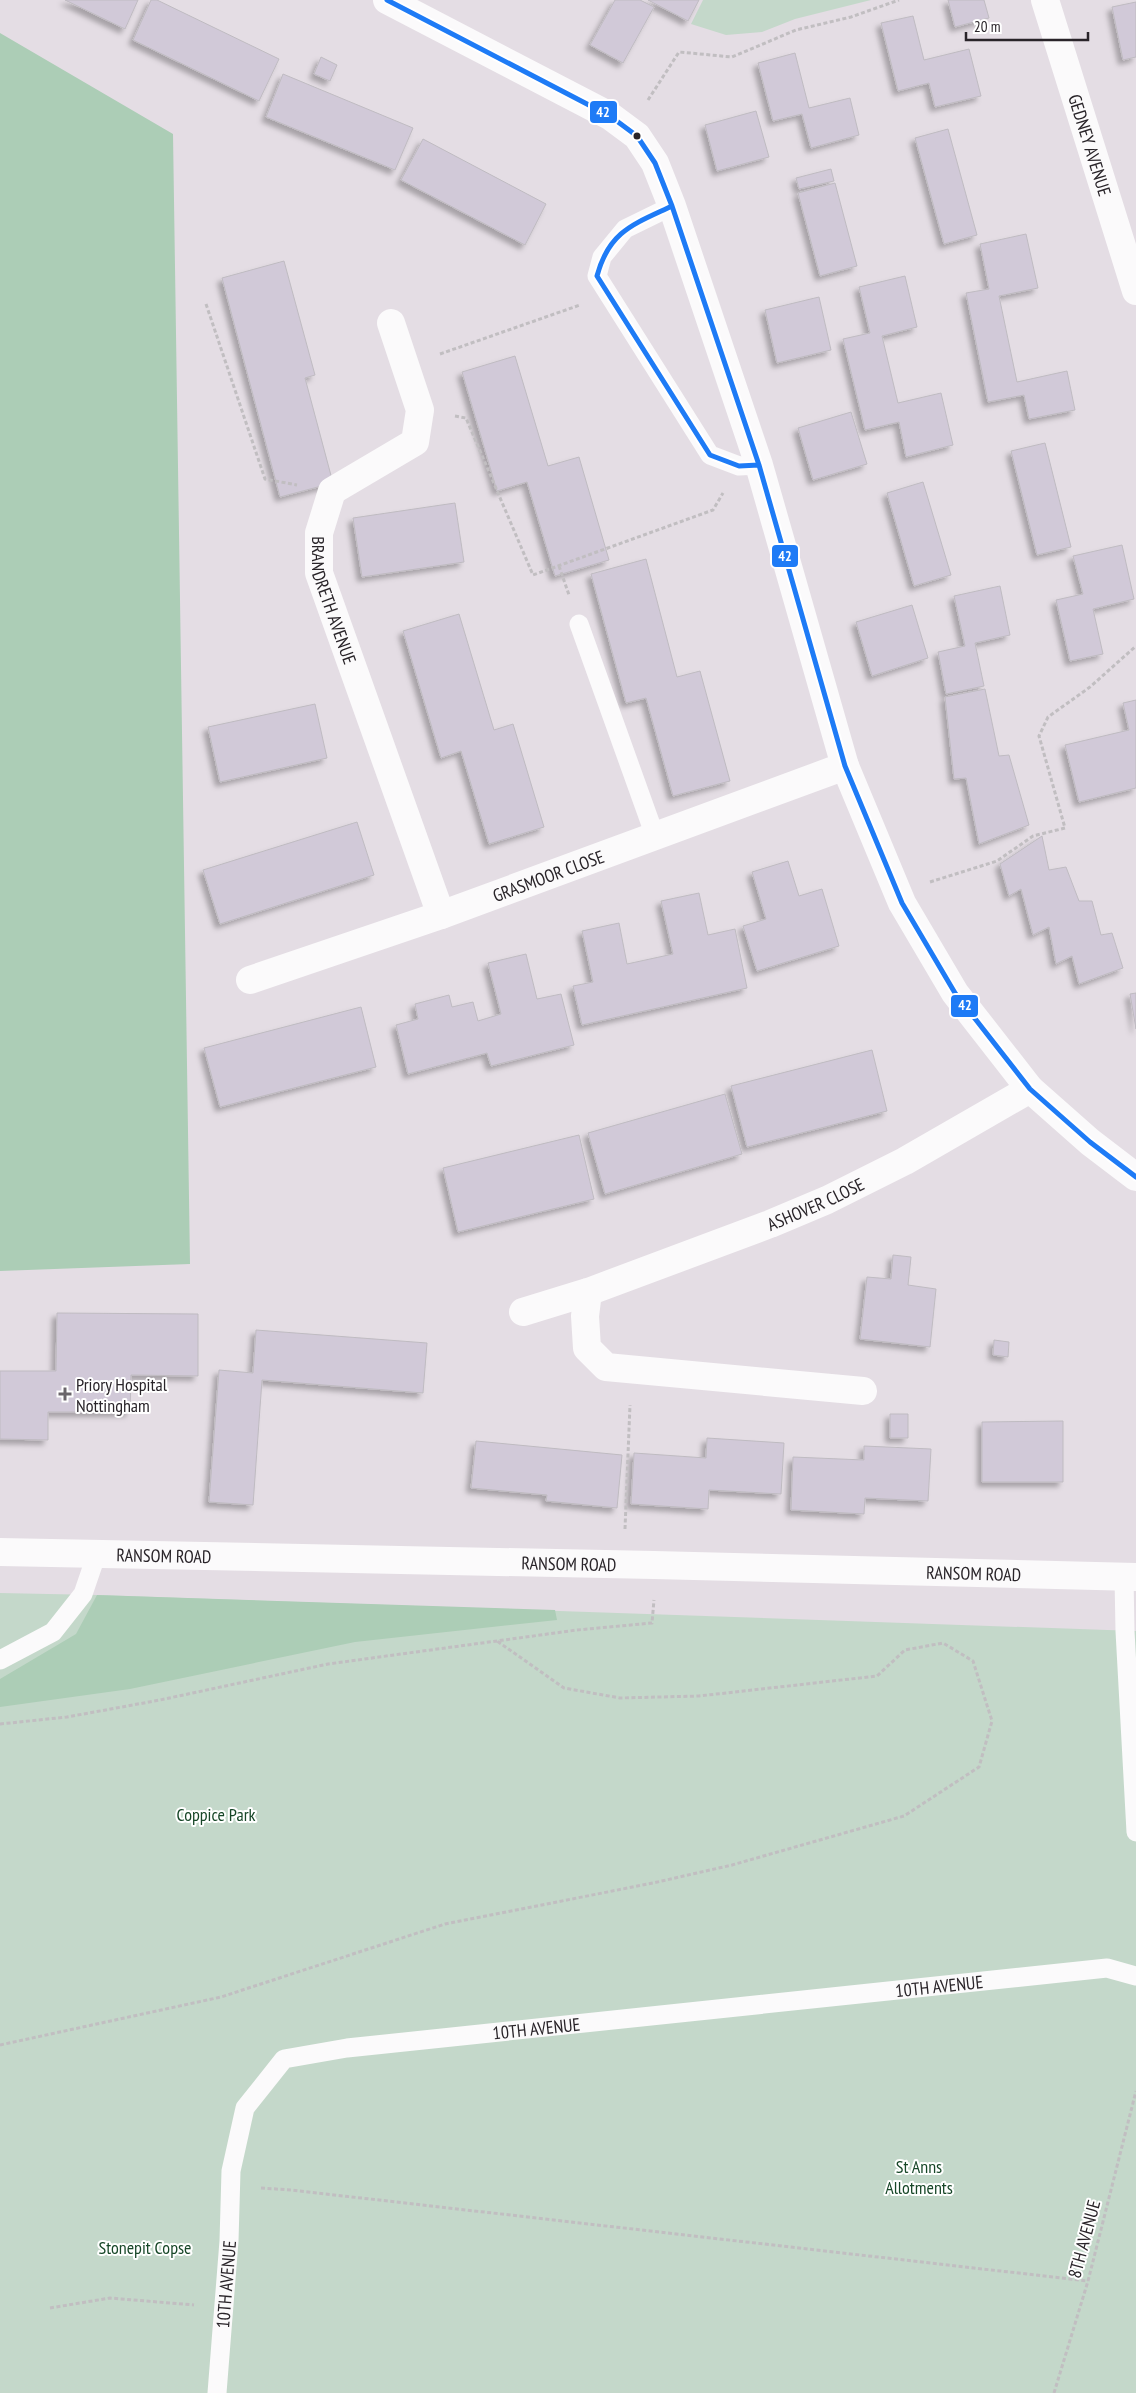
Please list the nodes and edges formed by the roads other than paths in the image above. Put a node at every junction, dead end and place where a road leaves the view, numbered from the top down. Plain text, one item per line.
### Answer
1 (387, 0) edge
2 (1045, 0) edge
3 (672, 206) junction
4 (1136, 291) edge
5 (391, 323) dead end
6 (749, 465) junction
7 (579, 624) dead end
8 (845, 766) junction
9 (655, 836) junction
10 (441, 914) junction
11 (250, 980) dead end
12 (1030, 1089) junction
13 (1136, 1177) edge
14 (588, 1292) junction
15 (524, 1312) dead end
16 (863, 1391) dead end
17 (0, 1552) edge
18 (97, 1553) junction
19 (1130, 1577) edge
20 (0, 1660) edge
21 (1136, 1832) edge
22 (1136, 1976) edge
23 (217, 2393) edge

1 - 3 street
2 - 4 street, GEDNEY AVENUE
3 - 6 street
3 - 6 lane
5 - 10 street, BRANDRETH AVENUE
6 - 8 street
7 - 9 lane
8 - 9 street, GRASMOOR CLOSE
8 - 12 street
9 - 10 street, GRASMOOR CLOSE
10 - 11 street, GRASMOOR CLOSE
12 - 13 street
12 - 14 street, ASHOVER CLOSE
14 - 15 street, ASHOVER CLOSE
14 - 16 street
17 - 18 street, RANSOM ROAD
18 - 19 street, RANSOM ROAD
18 - 20 lane
19 - 21 lane
22 - 23 lane, 10TH AVENUE

